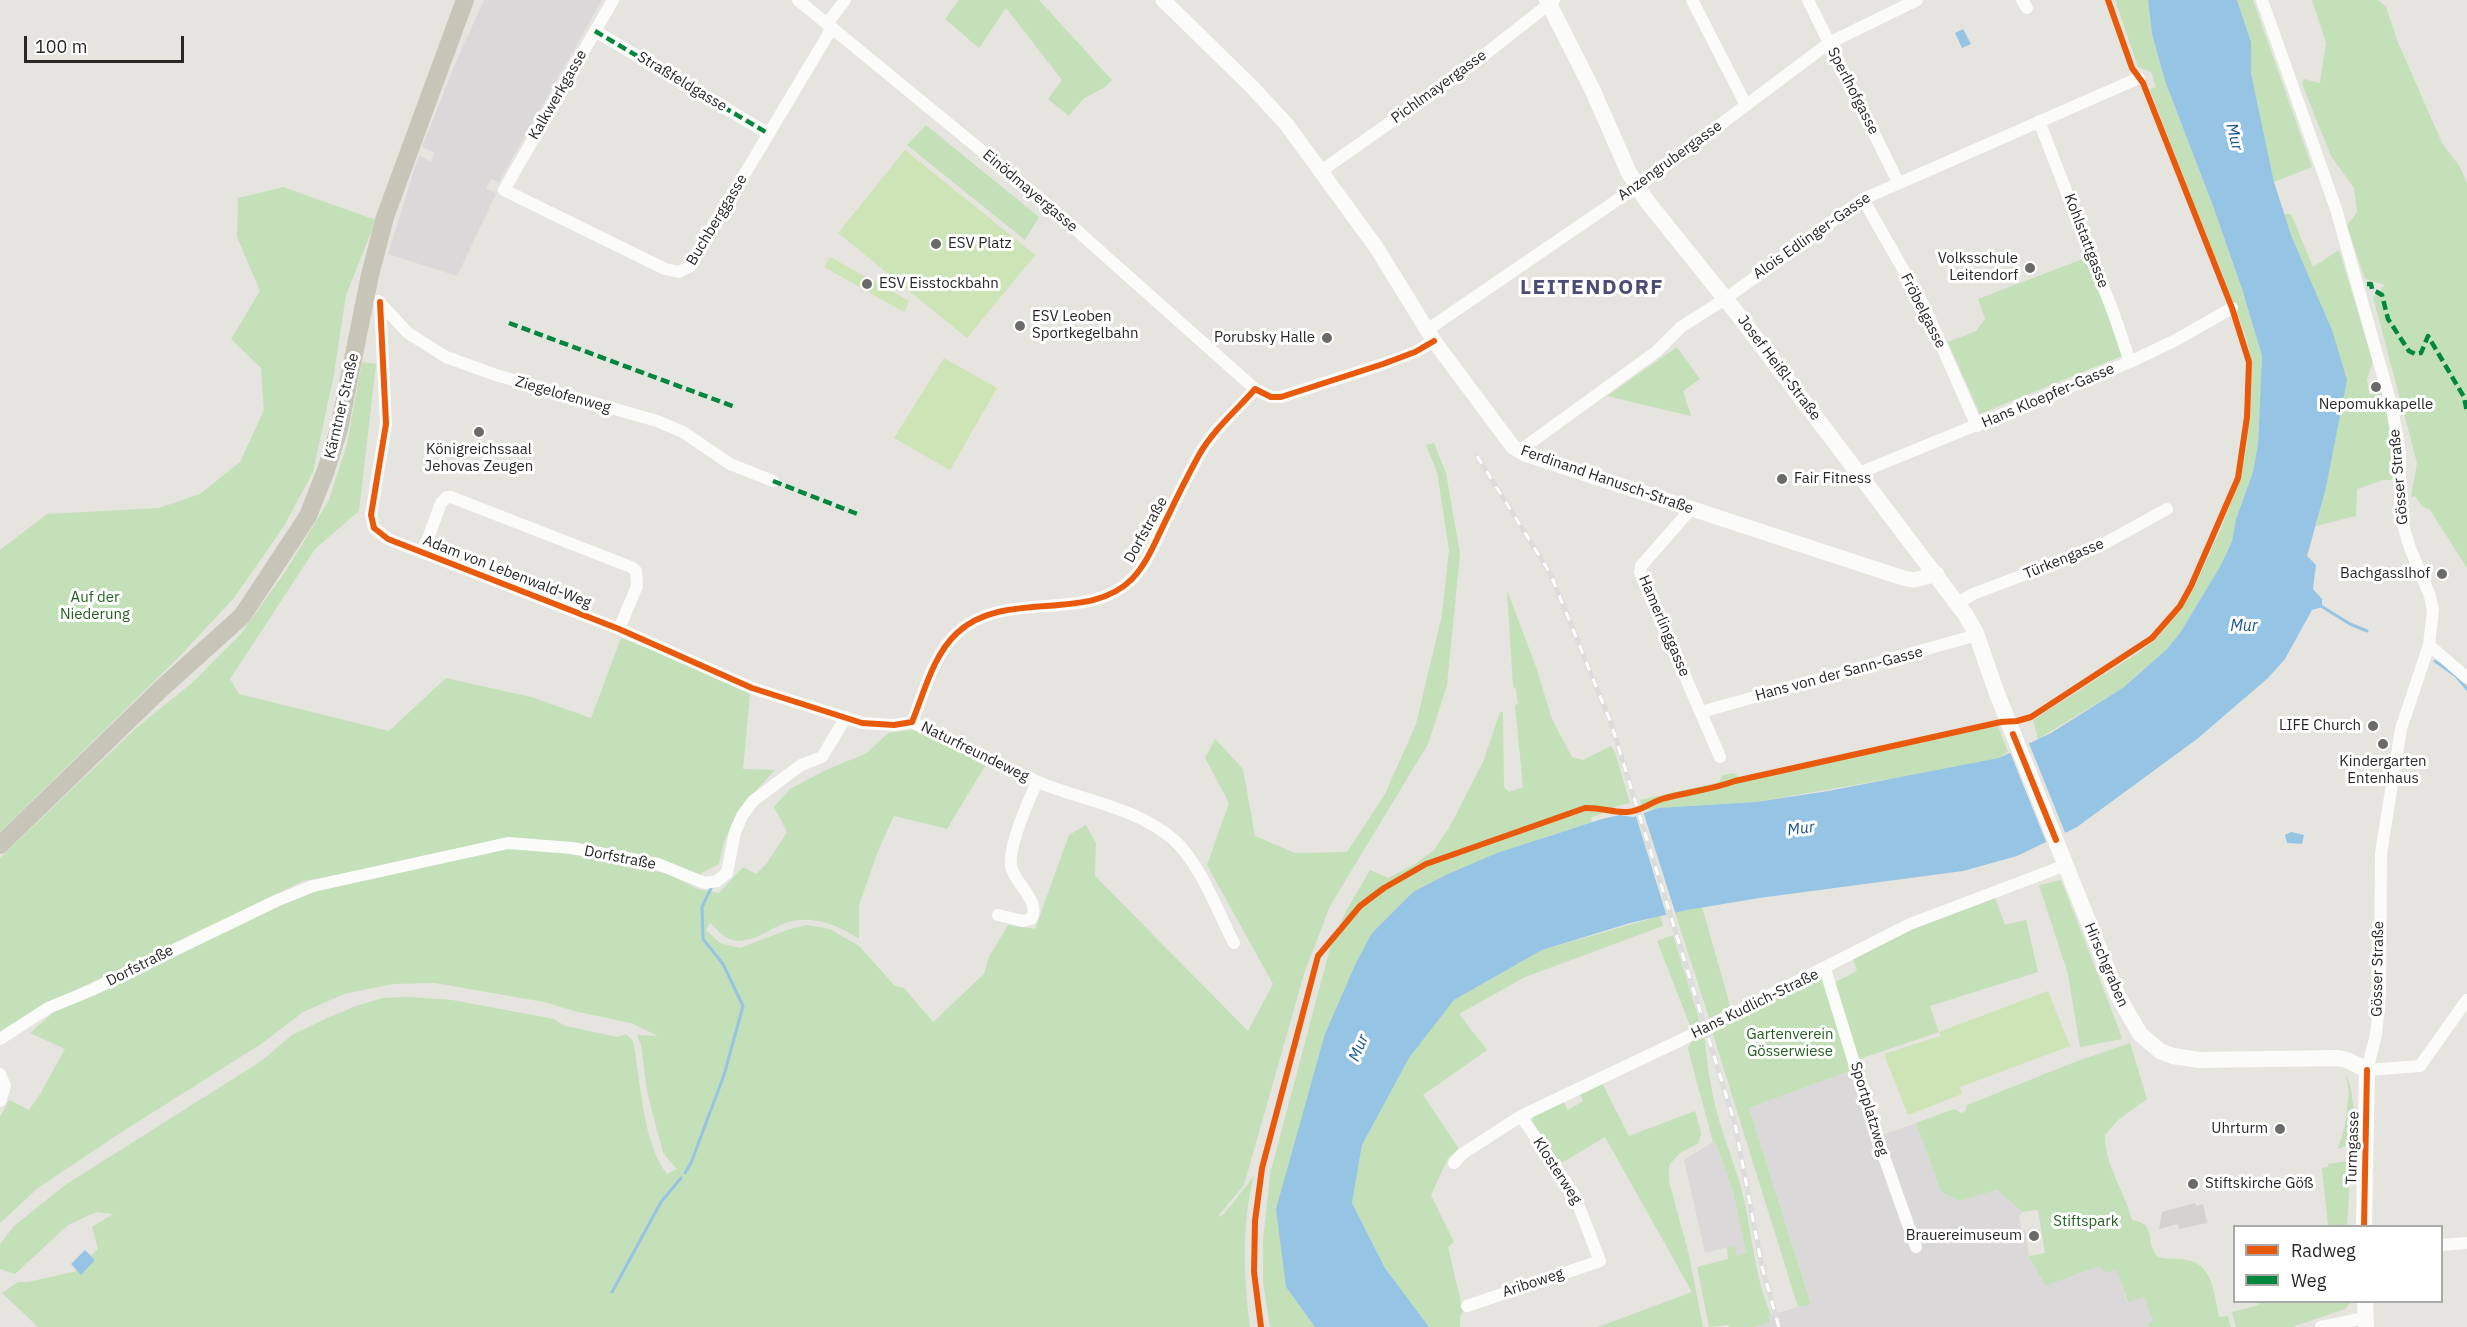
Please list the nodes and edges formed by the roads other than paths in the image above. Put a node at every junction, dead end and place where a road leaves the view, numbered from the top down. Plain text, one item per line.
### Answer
1 (465, 0) edge
2 (613, 0) edge
3 (798, 0) edge
4 (845, 0) edge
5 (1163, 0) edge
6 (1692, 0) edge
7 (1808, 0) edge
8 (1917, 0) edge
9 (2262, 0) edge
10 (1549, 1) edge
11 (829, 26) junction
12 (595, 31) junction
13 (1829, 43) junction
14 (2139, 78) dead end
15 (1746, 105) junction
16 (2039, 121) junction
17 (769, 134) junction
18 (1321, 171) junction
19 (1898, 182) junction
20 (1637, 186) junction
21 (504, 190) joint
22 (1863, 199) junction
23 (373, 295) junction
24 (1725, 299) junction
25 (2232, 308) dead end
26 (1430, 336) junction
27 (2130, 362) junction
28 (1255, 389) junction
29 (1977, 426) junction
30 (1519, 451) junction
31 (1859, 473) junction
32 (773, 481) dead end
33 (1692, 509) junction
34 (2167, 509) dead end
35 (423, 552) junction
36 (1937, 574) junction
37 (1958, 603) junction
38 (619, 629) junction
39 (1977, 635) junction
40 (2428, 647) junction
41 (2467, 678) edge
42 (1701, 712) junction
43 (846, 717) junction
44 (912, 722) junction
45 (1720, 757) dead end
46 (1037, 782) junction
47 (2056, 840) joint
48 (0, 845) edge
49 (2066, 865) junction
50 (998, 915) dead end
51 (1234, 943) dead end
52 (1825, 969) junction
53 (2467, 1000) edge
54 (0, 1039) edge
55 (2367, 1070) junction
56 (0, 1074) edge
57 (0, 1101) edge
58 (1521, 1116) junction
59 (1454, 1163) dead end
60 (2364, 1225) edge
61 (2467, 1243) edge
62 (2443, 1245) edge
63 (1916, 1247) dead end
64 (1600, 1261) joint
65 (1467, 1306) dead end
66 (2365, 1316) edge
67 (2321, 1327) edge

1 - 23 main road, Kärntner Straße
2 - 12 street, Kalkwerkgasse
3 - 11 street, Einödmayergasse
4 - 11 street, Buchberggasse
5 - 18 street, Ferdinand Hanusch-Straße
6 - 15 street
7 - 13 street, Sperlhofgasse
8 - 13 street, Anzengrubergasse
9 - 40 street, Gösser Straße
10 - 18 street, Pichlmayergasse
10 - 20 main road, Josef Heißl-Straße
11 - 17 street, Buchberggasse
11 - 28 street, Einödmayergasse
12 - 17 street, Straßfeldgasse
12 - 21 street, Kalkwerkgasse
13 - 15 street, Anzengrubergasse
13 - 19 street, Sperlhofgasse
14 - 16 street, Alois Edlinger-Gasse
15 - 20 street, Anzengrubergasse
16 - 19 street, Alois Edlinger-Gasse
16 - 27 street, Kohlstattgasse
17 - 21 street, Buchberggasse
18 - 26 street, Ferdinand Hanusch-Straße
19 - 22 street, Alois Edlinger-Gasse
20 - 24 main road, Josef Heißl-Straße
20 - 26 street, Anzengrubergasse
22 - 24 street, Alois Edlinger-Gasse
22 - 29 street, Fröbelgasse
23 - 32 street, Ziegelofenweg
23 - 35 street, Adam von Lebenwald-Weg
23 - 48 main road, Kärntner Straße
24 - 30 street, Alois Edlinger-Gasse
24 - 31 main road, Josef Heißl-Straße
25 - 27 street, Hans Kloepfer-Gasse
26 - 28 street
26 - 30 street, Ferdinand Hanusch-Straße
27 - 29 street, Hans Kloepfer-Gasse
28 - 44 street, Dorfstraße
29 - 31 street, Hans Kloepfer-Gasse
30 - 33 street, Ferdinand Hanusch-Straße
31 - 36 main road, Josef Heißl-Straße
33 - 36 street, Ferdinand Hanusch-Straße
33 - 42 street, Hamerlinggasse
34 - 37 street, Türkengasse
35 - 38 street, Adam von Lebenwald-Weg
35 - 38 street, Adam von Lebenwald-Weg
36 - 37 main road, Josef Heißl-Straße
37 - 39 main road, Josef Heißl-Straße
38 - 43 street, Adam von Lebenwald-Weg
39 - 42 street, Hans von der Sann-Gasse
39 - 47 main road, Josef Heißl-Straße
40 - 41 street
40 - 55 street, Gösser Straße
42 - 45 street, Hamerlinggasse
43 - 44 street
43 - 54 street, Dorfstraße
44 - 46 street, Naturfreundeweg
46 - 50 street, Naturfreundeweg
46 - 51 street, Naturfreundeweg
47 - 49 main road, Hirschgraben
49 - 52 street, Hans Kudlich-Straße
49 - 55 main road, Hirschgraben
52 - 58 street, Hans Kudlich-Straße
52 - 63 street, Sportplatzweg
53 - 55 street
55 - 60 main road, Turmgasse
56 - 57 street
58 - 59 street, Hans Kudlich-Straße
58 - 64 street, Klosterweg
61 - 62 street
64 - 65 street, Ariboweg
66 - 67 street

